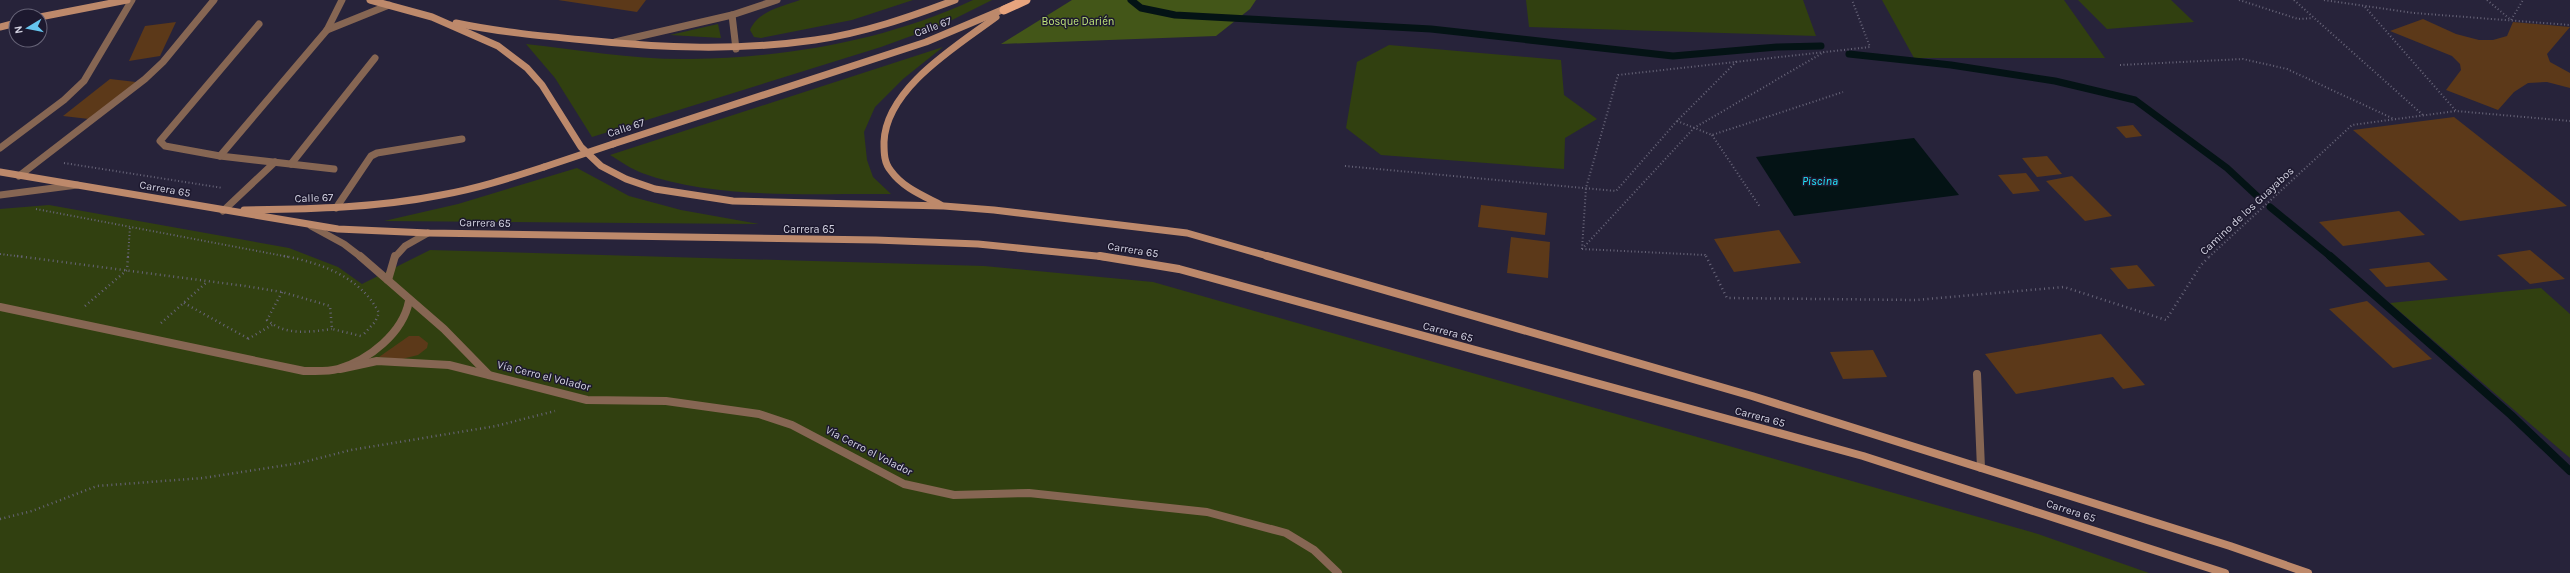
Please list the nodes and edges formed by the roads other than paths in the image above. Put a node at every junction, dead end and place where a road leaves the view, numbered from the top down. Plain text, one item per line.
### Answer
1 (127, 0) edge
2 (132, 0) edge
3 (214, 0) edge
4 (342, 0) edge
5 (370, 0) edge
6 (777, 0) edge
7 (955, 0) edge
8 (1020, 0) edge
9 (1026, 0) edge
10 (389, 5) junction
11 (1004, 10) junction
12 (48, 15) edge
13 (732, 15) junction
14 (432, 17) junction
15 (259, 24) dead end
16 (327, 30) junction
17 (610, 44) junction
18 (736, 49) junction
19 (375, 58) dead end
20 (462, 139) dead end
21 (0, 148) edge
22 (220, 156) junction
23 (275, 162) junction
24 (291, 164) junction
25 (334, 169) dead end
26 (0, 172) edge
27 (19, 176) junction
28 (77, 186) junction
29 (0, 195) edge
30 (944, 206) junction
31 (336, 208) junction
32 (223, 211) junction
33 (311, 226) junction
34 (428, 234) junction
35 (388, 280) junction
36 (409, 301) junction
37 (0, 307) edge
38 (340, 369) junction
39 (1976, 374) dead end
40 (489, 376) junction
41 (1981, 468) junction
42 (1338, 573) edge
43 (2225, 573) edge
44 (2308, 573) edge

1 - 12 main road
2 - 21 lane
3 - 27 lane
4 - 16 lane
5 - 10 main road, Carrera 65
6 - 13 lane
7 - 18 main road, Calle 67
8 - 11 main road, Calle 67
9 - 11 main road
10 - 14 main road, Carrera 65
10 - 16 lane
11 - 30 main road
11 - 31 main road, Calle 67, bridge
13 - 17 lane
13 - 18 lane
14 - 17 main road, Calle 67
14 - 30 main road, Carrera 65
15 - 22 lane
16 - 22 lane
17 - 18 main road, Calle 67
19 - 24 lane
20 - 31 lane
22 - 23 lane
23 - 24 lane
23 - 32 lane
24 - 25 lane
26 - 27 main road, Carrera 65
27 - 28 main road, Carrera 65
28 - 29 lane
28 - 32 main road, Carrera 65
30 - 41 main road, Carrera 65
31 - 32 main road, Calle 67
32 - 33 main road, Carrera 65
33 - 34 main road, Carrera 65
33 - 35 lane, Vía Cerro el Volador
34 - 35 lane
34 - 43 main road, Carrera 65
35 - 36 lane, Vía Cerro el Volador
36 - 38 lane
36 - 40 lane, Vía Cerro el Volador
37 - 38 lane
38 - 40 lane
39 - 41 lane
40 - 42 lane, Vía Cerro el Volador
41 - 44 main road, Carrera 65

